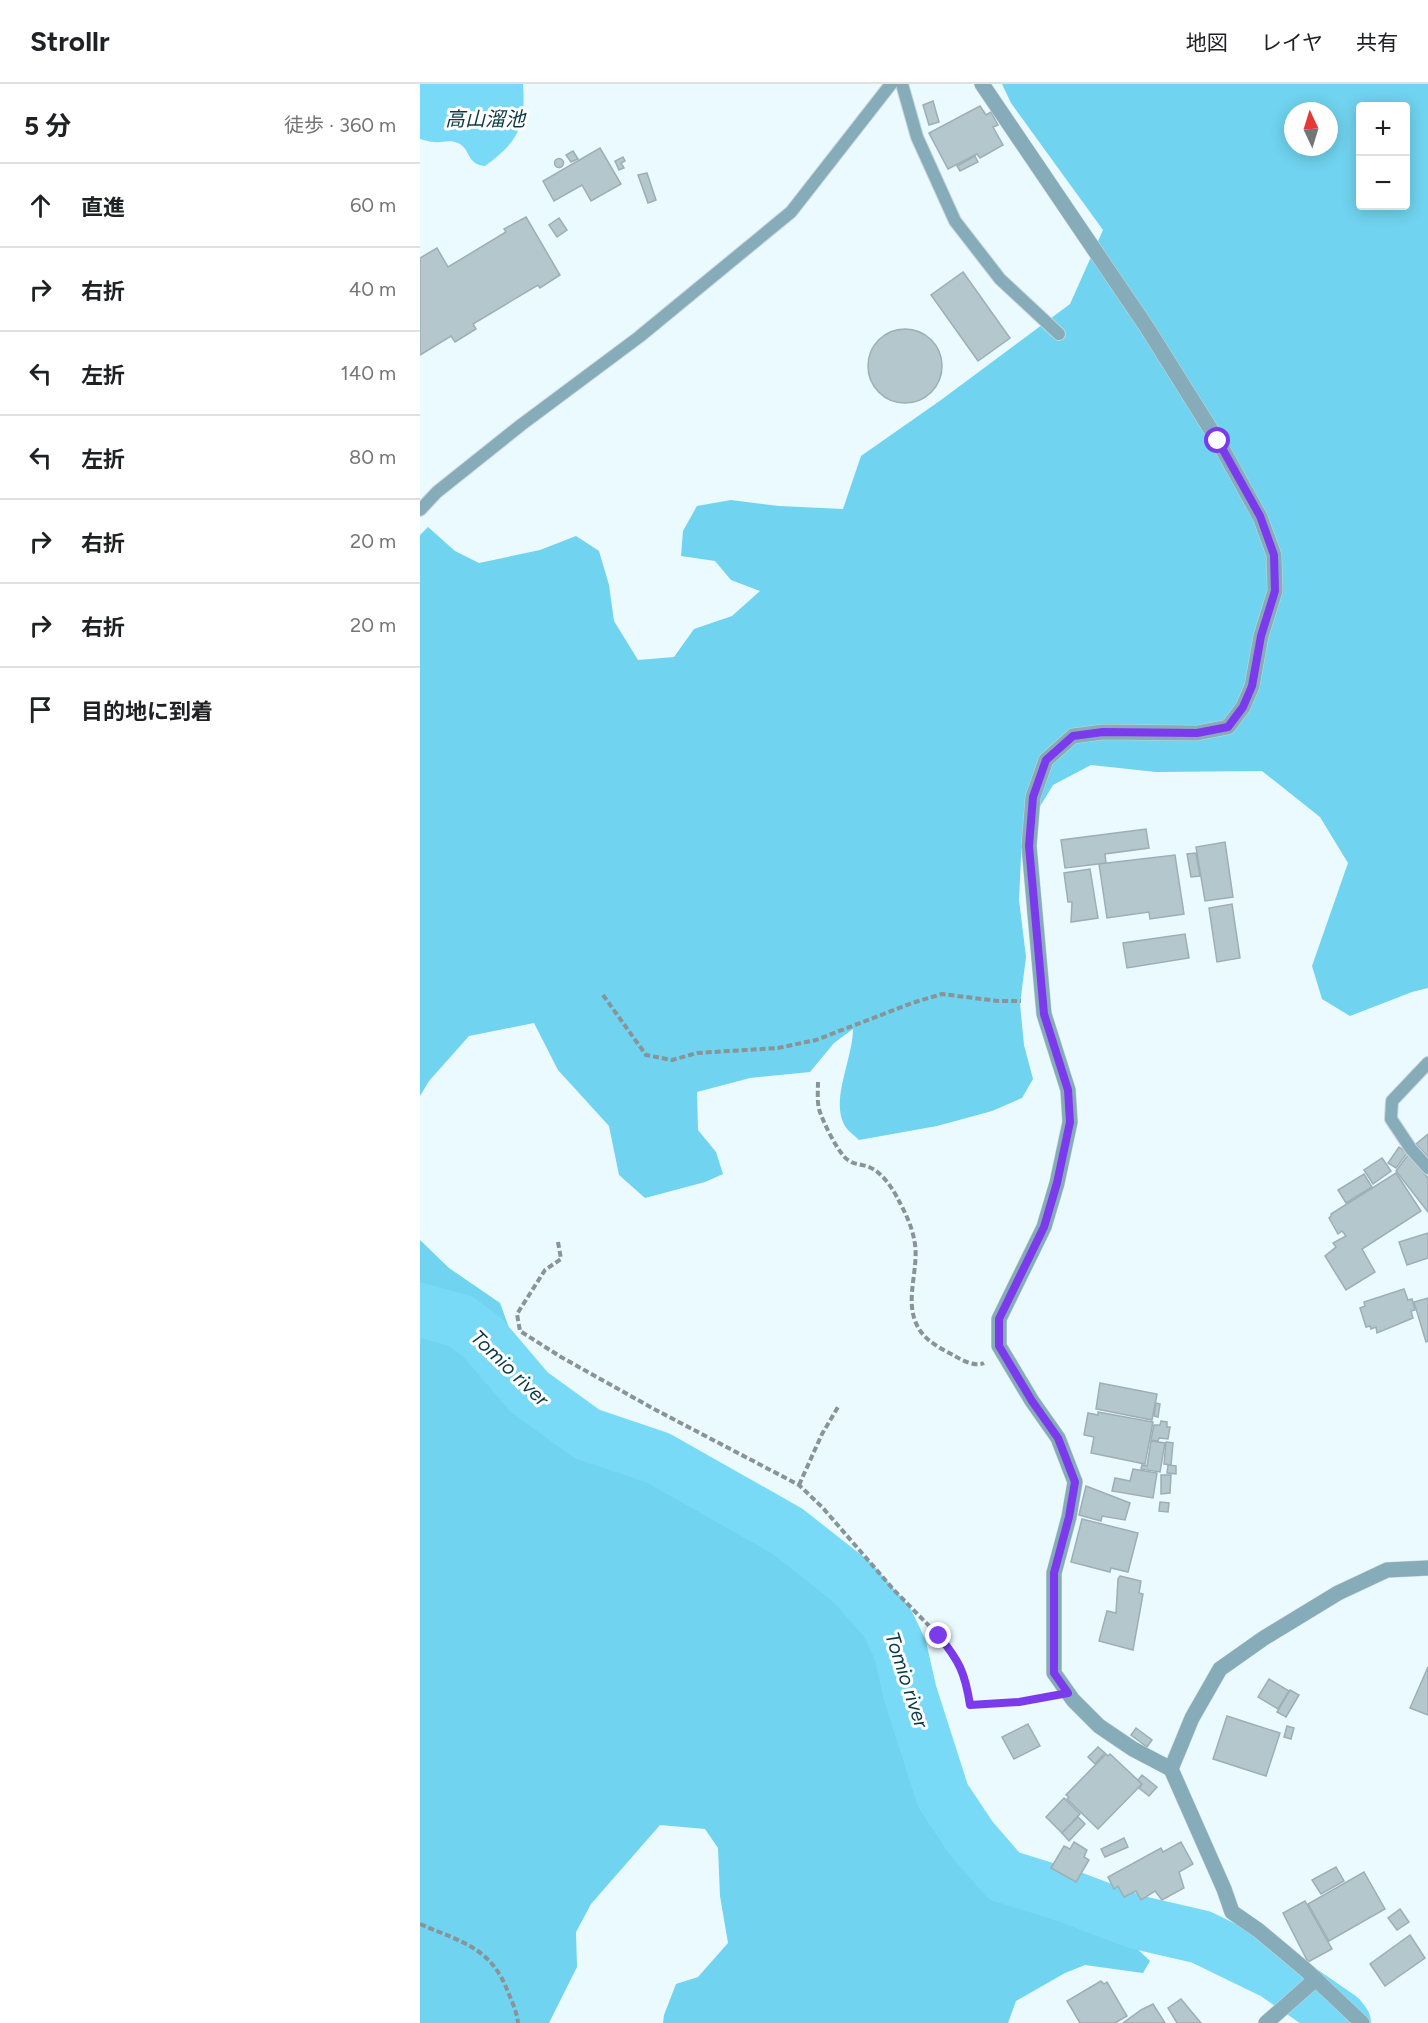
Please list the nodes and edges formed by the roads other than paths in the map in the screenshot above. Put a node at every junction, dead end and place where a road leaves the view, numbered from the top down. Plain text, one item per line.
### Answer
1 (891, 84) edge
2 (902, 84) edge
3 (981, 84) edge
4 (1059, 334) dead end
5 (420, 510) edge
6 (1428, 1063) edge
7 (1428, 1168) edge
8 (1428, 1568) edge
9 (1171, 1769) junction
10 (1316, 1979) junction
11 (1266, 2023) edge
12 (1362, 2023) edge

1 - 5 lane
2 - 4 lane
3 - 9 street
6 - 7 lane
8 - 9 street
9 - 10 street
10 - 11 street
10 - 12 street

